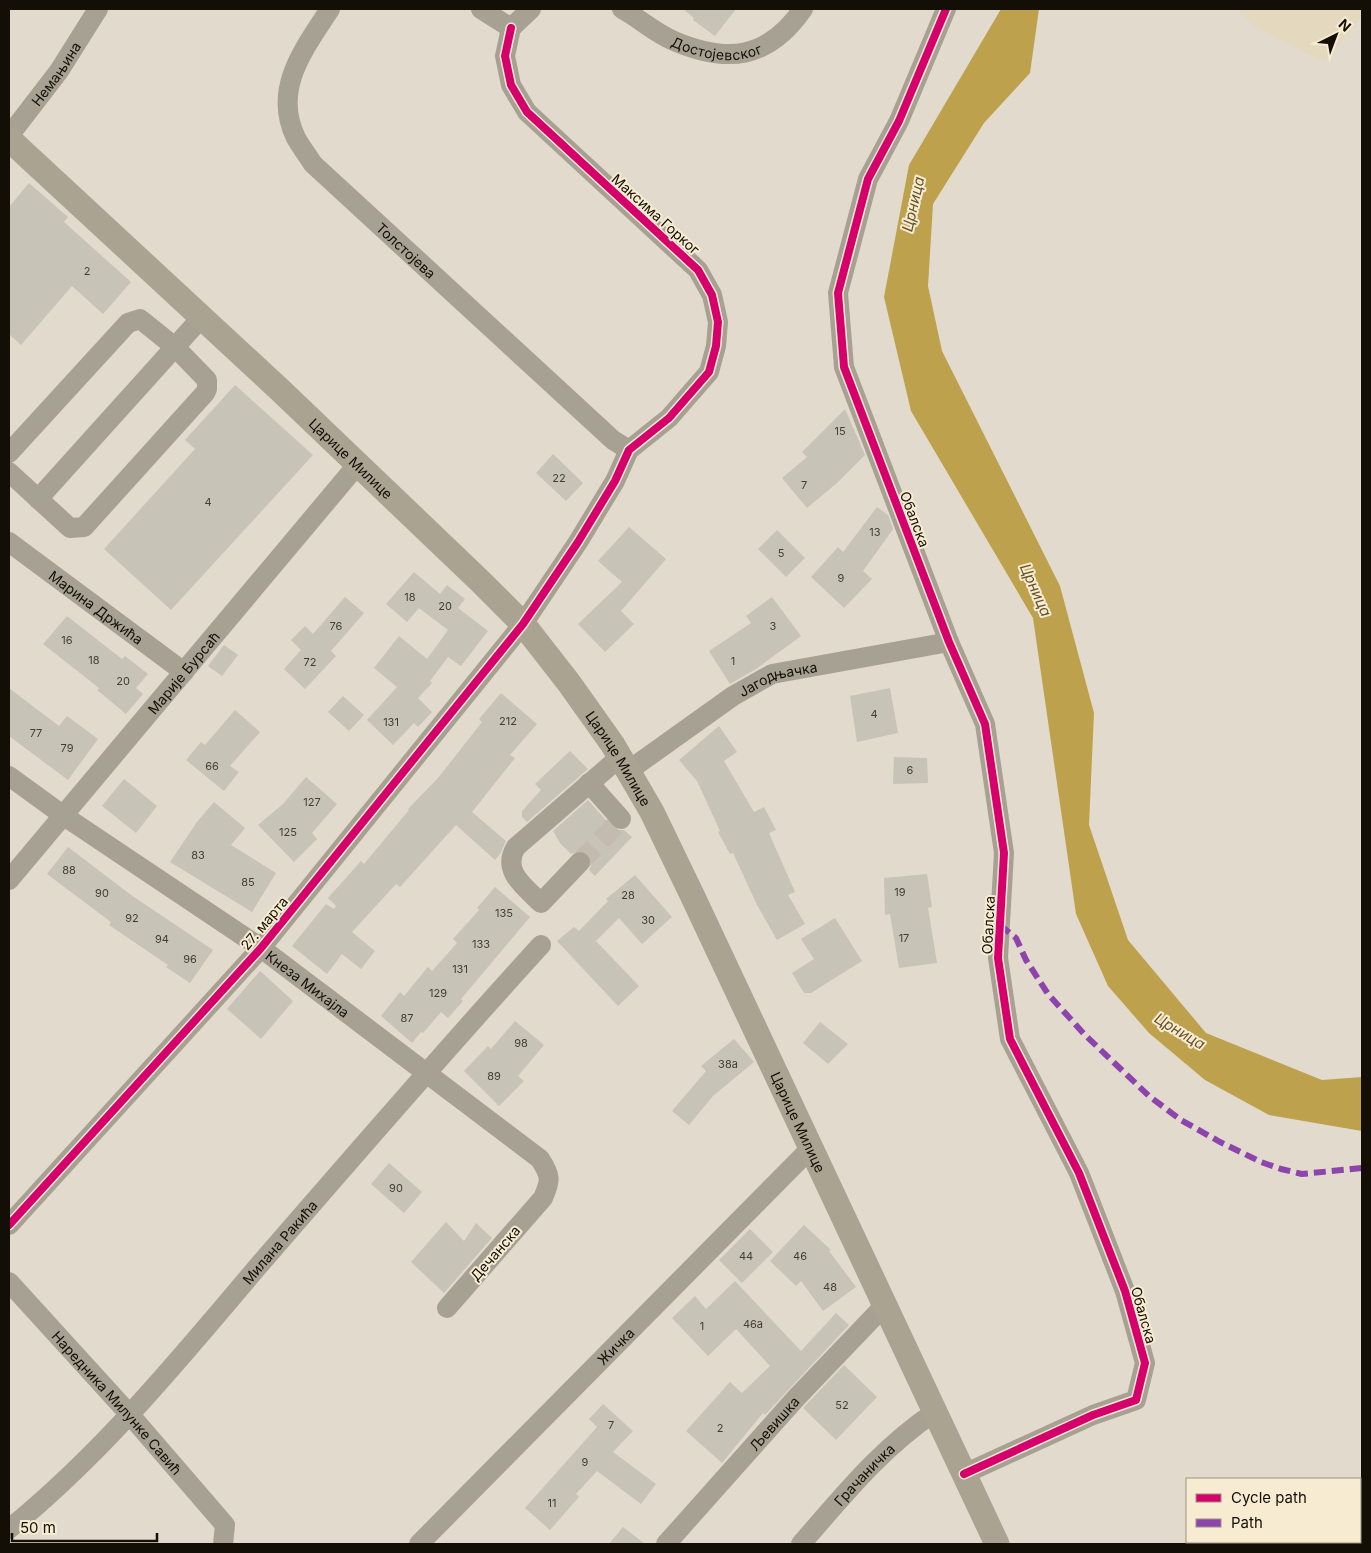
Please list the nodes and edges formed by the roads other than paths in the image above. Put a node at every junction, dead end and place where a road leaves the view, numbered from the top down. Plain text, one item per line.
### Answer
1 (98, 9) edge
2 (330, 9) edge
3 (481, 9) edge
4 (531, 9) edge
5 (622, 9) edge
6 (802, 9) edge
7 (946, 9) edge
8 (511, 28) junction
9 (9, 138) edge
10 (202, 317) junction
11 (175, 347) junction
12 (628, 450) junction
13 (9, 453) edge
14 (358, 464) junction
15 (9, 472) edge
16 (38, 499) junction
17 (9, 542) edge
18 (523, 624) junction
19 (949, 642) junction
20 (184, 672) junction
21 (624, 764) junction
22 (9, 776) edge
23 (589, 783) junction
24 (652, 812) junction
25 (64, 816) junction
26 (580, 862) tunnel mouth
27 (9, 880) edge
28 (541, 945) dead end
29 (261, 948) junction
30 (424, 1073) junction
31 (811, 1148) junction
32 (543, 1198) joint
33 (9, 1225) edge
34 (9, 1282) edge
35 (885, 1305) junction
36 (447, 1308) dead end
37 (935, 1412) junction
38 (131, 1416) junction
39 (964, 1474) junction
40 (9, 1529) edge
41 (224, 1535) edge
42 (419, 1544) edge
43 (666, 1544) edge
44 (801, 1544) edge
45 (997, 1544) edge

1 - 9 street, Немањина
2 - 12 street, Толстојева
3 - 8 street
4 - 8 street
5 - 6 street, Достојевског
7 - 19 street, Обалска
8 - 12 street, Максима Горког
9 - 10 main road, Царице Милице
10 - 11 street
10 - 14 main road, Царице Милице
11 - 13 street
11 - 16 street
11 - 16 street
12 - 18 street, Максима Горког
14 - 18 main road, Царице Милице
14 - 20 street, Марије Бурсаћ
15 - 16 street
17 - 20 street, Марина Држића
18 - 21 main road, Царице Милице
18 - 29 street, 27. марта
19 - 21 street, Јагодњачка
19 - 39 street, Обалска
20 - 25 street, Марије Бурсаћ
21 - 23 street, Јагодњачка
21 - 24 main road, Царице Милице
22 - 25 street, Кнеза Михајла
23 - 24 street
23 - 26 street, Јагодњачка
24 - 31 main road, Царице Милице
25 - 27 street, Марије Бурсаћ
25 - 29 street, Кнеза Михајла
28 - 30 street, Милана Ракића
29 - 30 street, Кнеза Михајла
29 - 33 street, 27. марта
30 - 32 street, Кнеза Михајла
30 - 38 street, Милана Ракића
31 - 35 main road, Царице Милице
31 - 42 street, Жичка
32 - 36 street, Дечанска
34 - 38 street, Наредника Милунке Савић
35 - 37 main road, Царице Милице
35 - 43 street, Љевишка
37 - 39 main road, Царице Милице
37 - 44 street, Грачаничка
38 - 40 street, Милана Ракића
38 - 41 street, Наредника Милунке Савић
39 - 45 main road, Царице Милице

